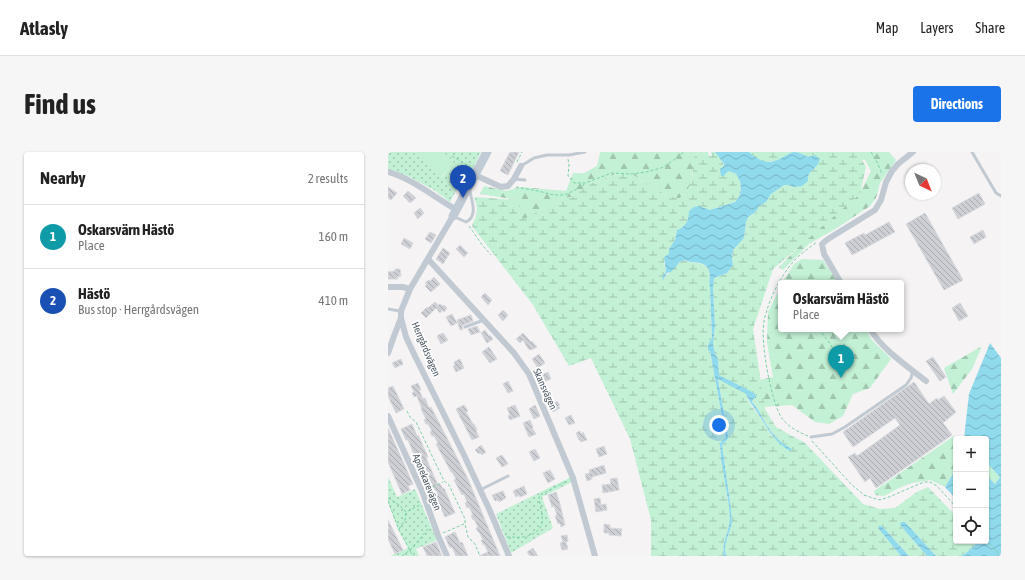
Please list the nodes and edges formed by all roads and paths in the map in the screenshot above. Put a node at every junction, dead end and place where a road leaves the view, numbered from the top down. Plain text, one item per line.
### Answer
1 (487, 152) edge
2 (585, 152) edge
3 (684, 152) edge
4 (871, 152) edge
5 (913, 152) edge
6 (972, 152) edge
7 (567, 155) junction
8 (452, 156) dead end
9 (521, 166) joint
10 (388, 172) edge
11 (476, 173) junction
12 (882, 175) dead end
13 (514, 179) junction
14 (525, 180) dead end
15 (584, 183) junction
16 (508, 186) junction
17 (467, 190) junction
18 (1001, 196) edge
19 (455, 213) junction
20 (466, 222) junction
21 (820, 240) dead end
22 (491, 255) dead end
23 (428, 259) junction
24 (781, 280) edge
25 (839, 280) edge
26 (778, 286) edge
27 (388, 287) edge
28 (410, 289) junction
29 (388, 309) edge
30 (402, 311) junction
31 (401, 318) junction
32 (484, 320) junction
33 (465, 327) dead end
34 (821, 332) edge
35 (872, 332) edge
36 (388, 353) edge
37 (841, 364) dead end
38 (913, 371) junction
39 (926, 381) dead end
40 (407, 411) dead end
41 (388, 416) edge
42 (810, 436) junction
43 (508, 476) dead end
44 (573, 478) junction
45 (444, 481) junction
46 (480, 490) junction
47 (422, 491) junction
48 (388, 498) edge
49 (388, 501) edge
50 (426, 502) junction
51 (953, 504) edge
52 (406, 512) junction
53 (433, 523) junction
54 (464, 524) junction
55 (399, 530) junction
56 (438, 535) junction
57 (501, 536) junction
58 (989, 543) edge
59 (410, 550) junction
60 (402, 556) edge
61 (413, 556) edge
62 (447, 556) edge
63 (480, 556) edge
64 (509, 556) edge
65 (596, 556) edge
66 (1001, 556) edge

1 - 11 street, Herrgårdsvägen
2 - 7 lane
3 - 15 path
4 - 12 path
5 - 25 street
6 - 18 lane
7 - 9 lane
7 - 15 path
8 - 11 path
9 - 13 street
10 - 19 street
11 - 16 street
11 - 17 street, Herrgårdsvägen
13 - 14 lane
13 - 16 street
15 - 16 path
17 - 19 street, Herrgårdsvägen
17 - 20 lane
19 - 20 lane
19 - 23 street, Herrgårdsvägen
20 - 22 path
21 - 24 path
23 - 28 street, Herrgårdsvägen
23 - 32 street, Skansvägen
26 - 42 path
27 - 28 street
28 - 30 street, Herrgårdsvägen
29 - 30 lane
30 - 31 street, Herrgårdsvägen
31 - 36 street
31 - 46 street, Herrgårdsvägen
32 - 33 lane
32 - 44 street, Skansvägen
34 - 37 path
35 - 38 street
38 - 39 street
38 - 42 lane
40 - 45 path
41 - 47 street, Apotekarevägen
42 - 51 path
43 - 46 lane
44 - 57 path
44 - 65 street, Skansvägen
45 - 47 path
45 - 54 path
46 - 57 street, Herrgårdsvägen
47 - 50 street, Apotekarevägen
48 - 52 path
49 - 55 path
50 - 52 path
50 - 53 street, Apotekarevägen
52 - 55 path
53 - 56 street, Apotekarevägen
53 - 59 path
54 - 56 path
54 - 63 path
55 - 59 path
56 - 62 street, Apotekarevägen
57 - 64 street, Herrgårdsvägen
58 - 66 path
59 - 60 path
59 - 61 path

